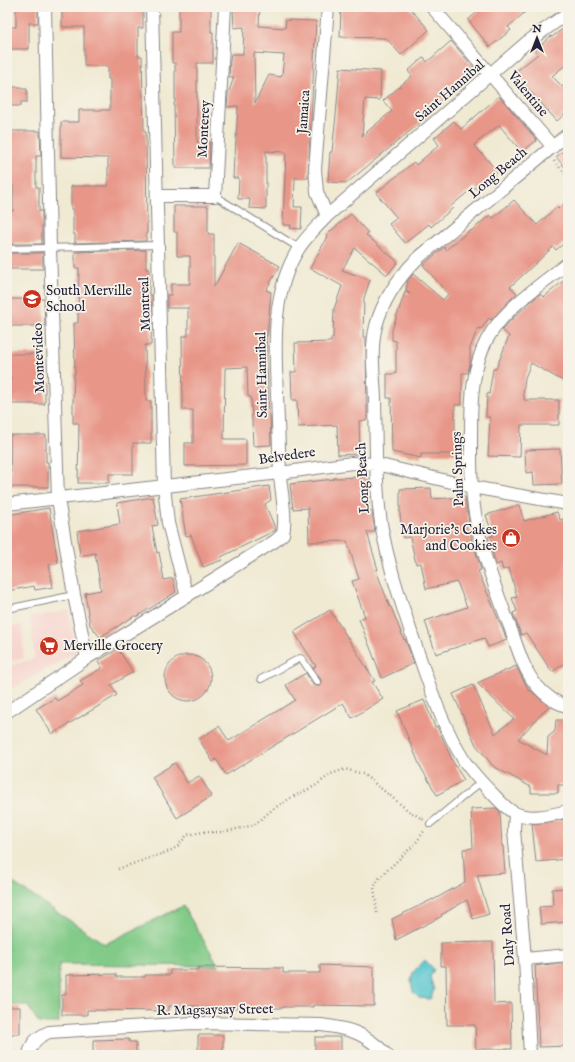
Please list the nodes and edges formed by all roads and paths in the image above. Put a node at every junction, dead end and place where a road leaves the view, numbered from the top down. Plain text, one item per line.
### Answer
1 (45, 7) edge
2 (152, 7) edge
3 (226, 7) edge
4 (328, 7) edge
5 (432, 7) edge
6 (568, 13) edge
7 (491, 74) junction
8 (568, 134) edge
9 (550, 150) junction
10 (568, 177) edge
11 (157, 196) junction
12 (215, 196) junction
13 (327, 216) junction
14 (158, 246) junction
15 (7, 248) edge
16 (50, 248) junction
17 (299, 248) junction
18 (568, 263) edge
19 (376, 464) junction
20 (280, 473) junction
21 (164, 486) junction
22 (472, 488) junction
23 (58, 499) junction
24 (7, 504) edge
25 (568, 504) edge
26 (74, 595) junction
27 (187, 597) junction
28 (7, 609) edge
29 (87, 658) junction
30 (261, 679) dead end
31 (317, 682) dead end
32 (568, 706) edge
33 (7, 712) edge
34 (481, 782) junction
35 (568, 811) edge
36 (514, 813) junction
37 (430, 824) junction
38 (118, 869) dead end
39 (378, 913) dead end
40 (568, 955) edge
41 (525, 959) junction
42 (29, 1055) edge
43 (387, 1055) edge
44 (530, 1055) edge

1 - 16 street, Montevideo
2 - 11 street, Montreal
3 - 12 street, Monterey
4 - 13 street, Jamaica
5 - 7 street, Valentine
6 - 7 street, Saint Hannibal
7 - 9 street, Valentine
7 - 13 street, Saint Hannibal
8 - 9 street, Long Beach
9 - 10 path
9 - 19 street, Long Beach
11 - 12 street
11 - 14 street, Montreal
12 - 17 lane
13 - 17 street, Saint Hannibal
14 - 16 lane
14 - 21 street, Montreal
15 - 16 lane
16 - 23 street, Montevideo
17 - 20 street, Saint Hannibal
18 - 22 street, Palm Springs
19 - 20 street, Belvedere
19 - 22 street, Belvedere
19 - 34 street, Long Beach
20 - 21 street, Belvedere
20 - 27 street, Saint Hannibal
21 - 23 street, Belvedere
21 - 27 street, Montreal
22 - 25 street, Belvedere
22 - 32 street, Palm Springs
23 - 24 street, Belvedere
23 - 26 street, Montevideo
26 - 28 lane
26 - 29 street, Montevideo
27 - 29 street, Saint Hannibal
29 - 33 street, Saint Hannibal
30 - 31 lane
34 - 36 street, Long Beach
34 - 37 lane
35 - 36 street
36 - 41 street, Daly Road
37 - 38 path
37 - 39 path
40 - 41 street
41 - 44 street, Daly Road
42 - 43 street, R. Magsaysay Street

